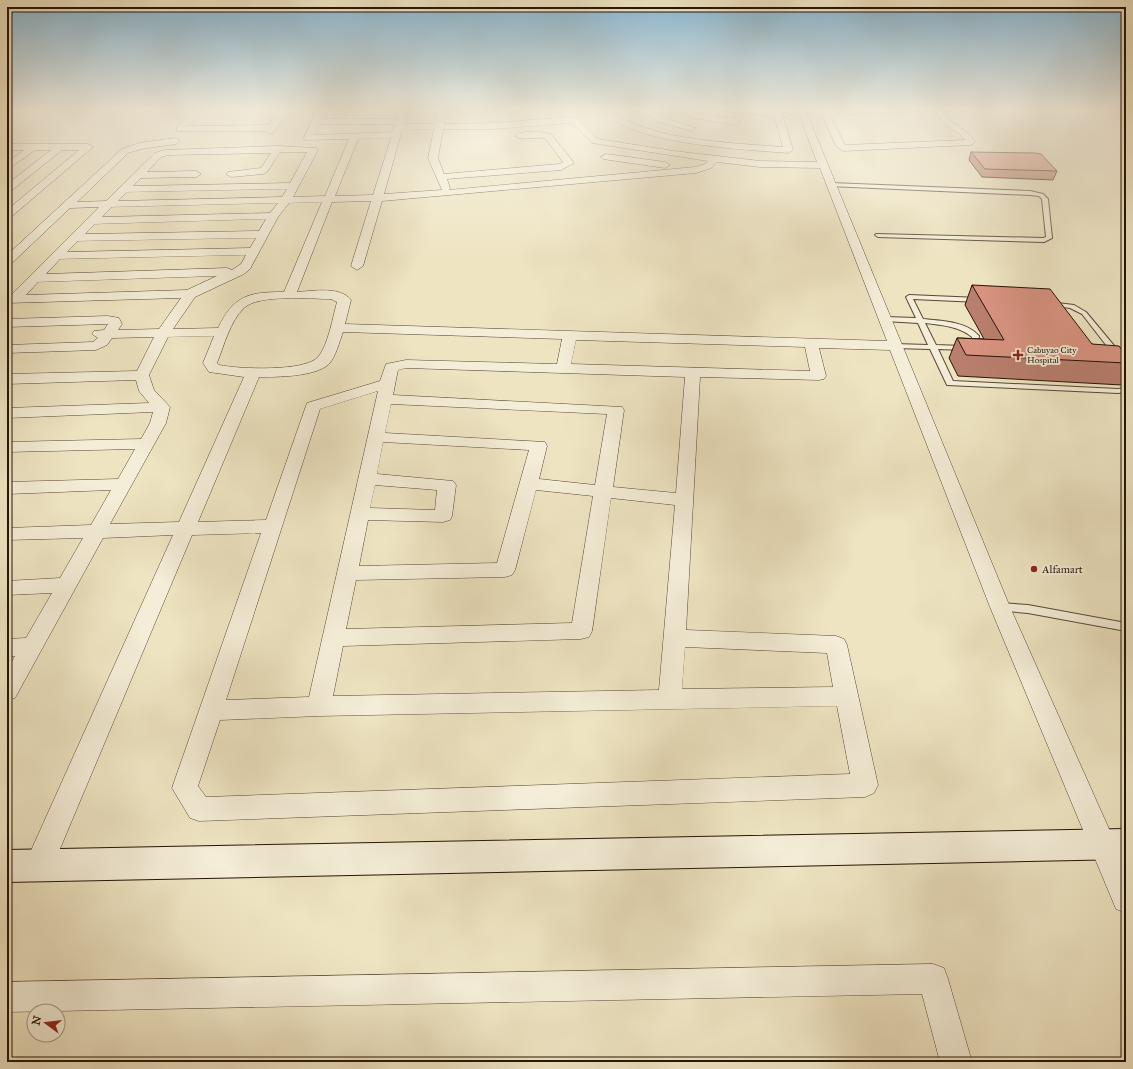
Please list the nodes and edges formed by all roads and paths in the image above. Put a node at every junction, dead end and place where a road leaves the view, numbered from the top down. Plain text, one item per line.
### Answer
1 (18, 159) edge
2 (45, 159) edge
3 (74, 159) edge
4 (117, 159) edge
5 (154, 159) edge
6 (233, 159) edge
7 (272, 159) edge
8 (308, 159) edge
9 (346, 159) edge
10 (388, 159) edge
11 (433, 159) edge
12 (565, 159) edge
13 (606, 159) edge
14 (631, 159) edge
15 (714, 159) edge
16 (722, 159) edge
17 (821, 159) edge
18 (227, 161) dead end
19 (165, 162) dead end
20 (150, 163) junction
21 (823, 165) junction
22 (7, 167) edge
23 (696, 170) junction
24 (208, 174) dead end
25 (224, 174) dead end
26 (137, 175) junction
27 (440, 177) junction
28 (621, 177) junction
29 (18, 180) junction
30 (49, 180) junction
31 (7, 181) edge
32 (831, 185) junction
33 (294, 186) junction
34 (7, 189) edge
35 (123, 189) junction
36 (447, 193) junction
37 (376, 198) junction
38 (330, 199) junction
39 (286, 200) junction
40 (108, 204) junction
41 (68, 205) junction
42 (9, 212) edge
43 (273, 216) junction
44 (91, 221) junction
45 (263, 234) junction
46 (878, 235) dead end
47 (74, 238) junction
48 (254, 251) junction
49 (56, 256) junction
50 (7, 261) edge
51 (357, 266) dead end
52 (240, 271) junction
53 (35, 278) junction
54 (190, 294) junction
55 (289, 296) junction
56 (10, 299) edge
57 (988, 301) edge
58 (1042, 304) edge
59 (885, 319) junction
60 (7, 322) edge
61 (921, 322) junction
62 (338, 328) junction
63 (164, 332) junction
64 (223, 332) junction
65 (108, 334) junction
66 (570, 335) junction
67 (7, 336) edge
68 (811, 343) junction
69 (894, 346) junction
70 (933, 348) junction
71 (7, 349) edge
72 (1126, 365) edge
73 (563, 369) junction
74 (253, 373) junction
75 (693, 373) junction
76 (142, 375) junction
77 (7, 379) edge
78 (1126, 390) edge
79 (386, 391) junction
80 (162, 407) junction
81 (7, 413) edge
82 (376, 437) junction
83 (147, 444) junction
84 (7, 447) edge
85 (367, 479) junction
86 (124, 484) junction
87 (528, 484) junction
88 (7, 488) edge
89 (603, 492) junction
90 (684, 500) junction
91 (360, 514) junction
92 (273, 526) junction
93 (186, 528) junction
94 (97, 531) junction
95 (7, 534) edge
96 (347, 573) junction
97 (67, 585) junction
98 (7, 588) edge
99 (1000, 607) junction
100 (1126, 627) edge
101 (333, 638) junction
102 (673, 638) junction
103 (32, 646) junction
104 (7, 648) edge
105 (7, 691) edge
106 (846, 696) junction
107 (670, 700) junction
108 (319, 706) junction
109 (211, 710) junction
110 (1115, 845) edge
111 (39, 865) junction
112 (7, 866) edge
113 (1126, 899) edge
114 (7, 997) edge
115 (956, 1062) edge

1 - 22 street
2 - 29 street
3 - 30 street
4 - 41 street
5 - 20 street
6 - 18 street
7 - 25 street
8 - 33 street
9 - 38 street
10 - 37 street
11 - 27 street
12 - 27 street
13 - 28 street
14 - 23 street
15 - 23 street
16 - 21 street
17 - 21 street
19 - 20 street
20 - 26 street
21 - 32 street
23 - 28 street
24 - 26 street
26 - 35 street
27 - 36 street
28 - 36 street
29 - 30 street
29 - 31 street
29 - 34 street
30 - 42 street
32 - 46 lane
32 - 59 street
33 - 35 street
33 - 39 street
35 - 40 street
36 - 37 street
37 - 38 street
37 - 51 street
38 - 39 street
38 - 55 street
39 - 40 street
39 - 43 street
40 - 41 street
40 - 44 street
41 - 50 street
43 - 44 street
43 - 45 street
44 - 47 street
45 - 47 street
45 - 48 street
47 - 49 street
48 - 49 street
48 - 52 street
49 - 53 street
52 - 53 street
52 - 54 street
53 - 56 street
54 - 56 street
54 - 63 street
55 - 62 street
55 - 64 street
57 - 61 lane
58 - 72 lane
59 - 61 lane
59 - 69 street
60 - 65 street
61 - 70 lane
61 - 70 lane
62 - 66 street
62 - 74 street
63 - 64 street
63 - 65 street
63 - 76 street
64 - 74 street
65 - 67 street
65 - 71 street
66 - 68 street
66 - 73 street
68 - 69 street
68 - 75 street
69 - 70 lane
69 - 99 street
70 - 78 lane
73 - 75 street
73 - 79 street
74 - 93 street
75 - 90 street
76 - 77 street
76 - 80 street
79 - 82 street
79 - 89 street
79 - 92 street
80 - 81 street
80 - 83 street
82 - 85 street
82 - 87 street
83 - 84 street
83 - 86 street
85 - 91 street
85 - 91 street
86 - 88 street
86 - 94 street
87 - 89 street
87 - 96 street
89 - 90 street
89 - 101 street
90 - 102 street
91 - 96 street
92 - 93 street
92 - 109 street
93 - 94 street
93 - 111 street
94 - 95 street
94 - 97 street
96 - 101 street
97 - 98 street
97 - 103 street
99 - 100 lane
99 - 110 street
101 - 108 street
102 - 106 street
102 - 107 street
103 - 104 street
103 - 105 street
106 - 107 street
106 - 109 street
107 - 108 street
108 - 109 street
110 - 111 street
110 - 113 street
111 - 112 street
114 - 115 street

